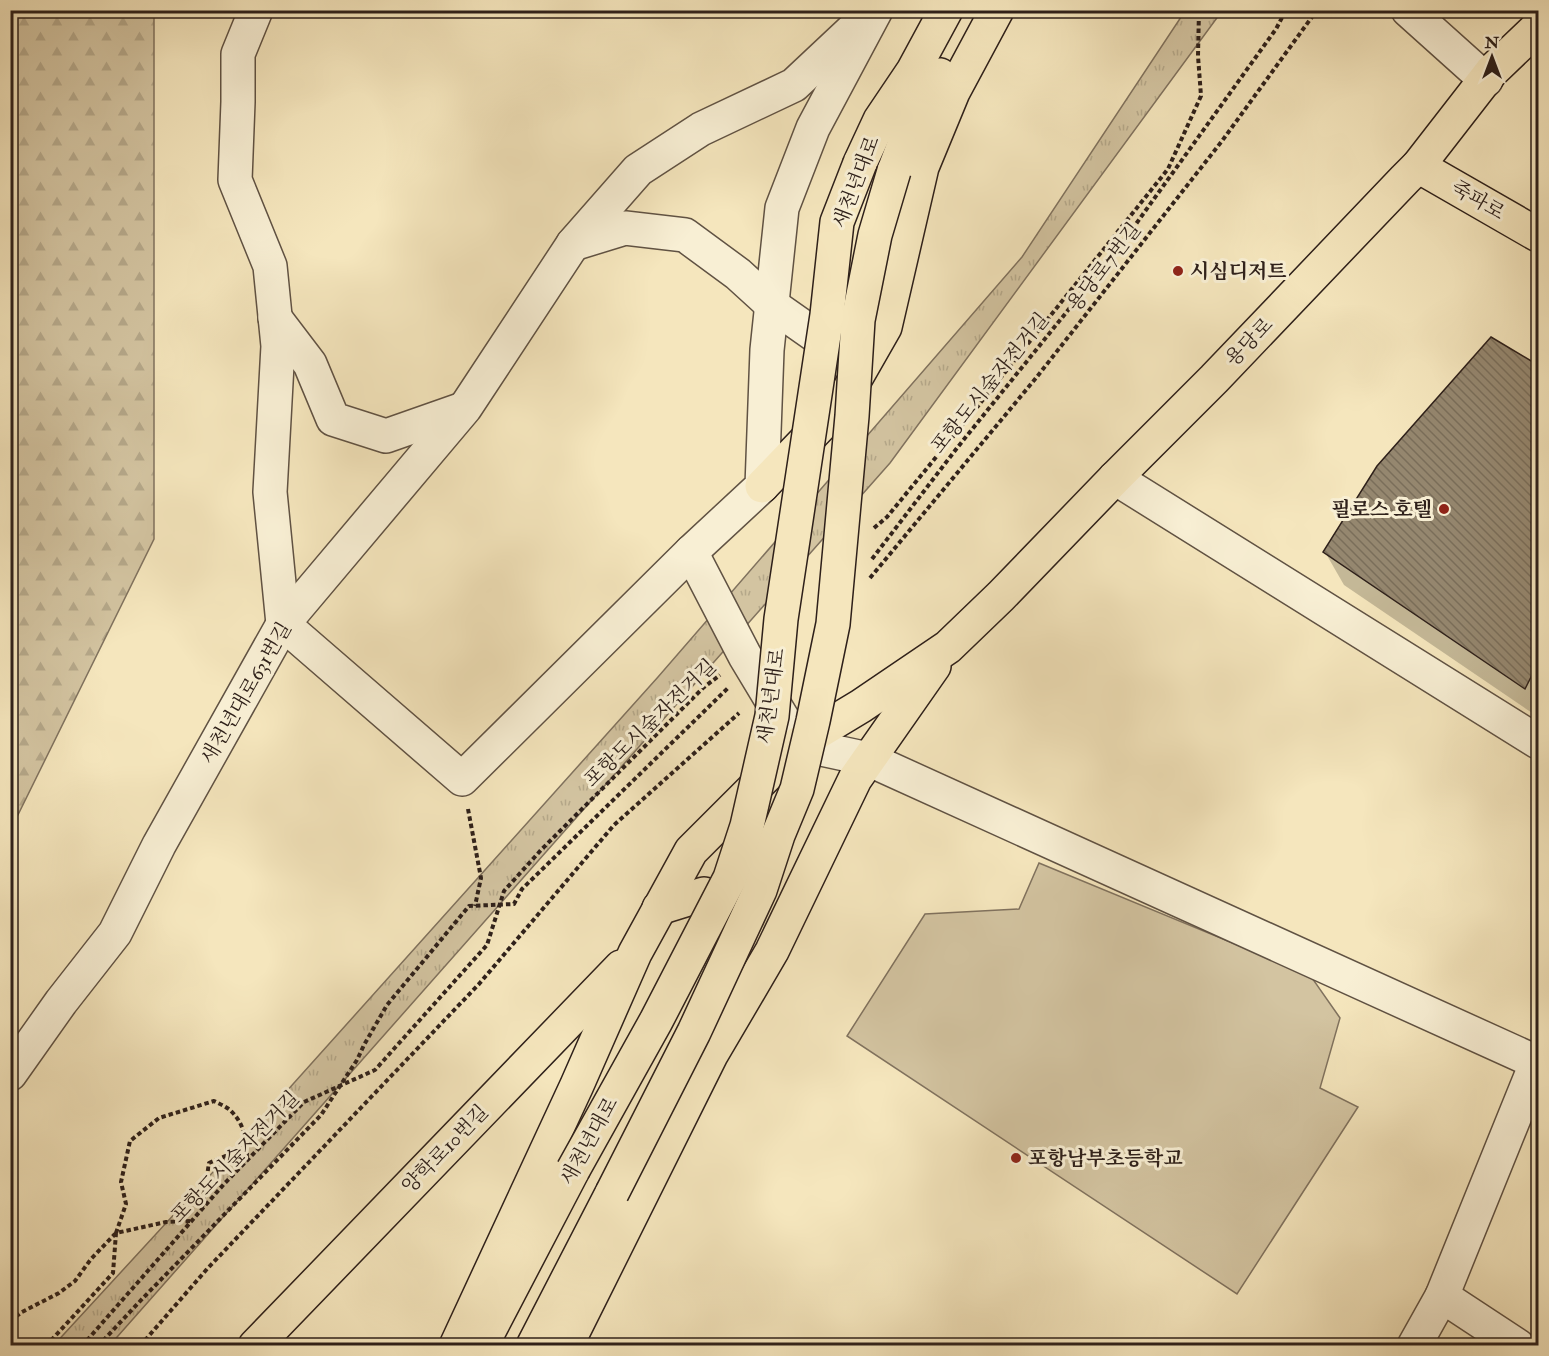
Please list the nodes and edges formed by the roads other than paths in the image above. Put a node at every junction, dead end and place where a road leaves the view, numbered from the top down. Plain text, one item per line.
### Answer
1 (256, 10) edge
2 (875, 10) edge
3 (946, 10) edge
4 (978, 10) edge
5 (997, 10) edge
6 (1408, 10) edge
7 (1539, 27) edge
8 (1486, 80) junction
9 (1418, 166) junction
10 (1539, 235) edge
11 (573, 244) junction
12 (772, 305) junction
13 (275, 318) junction
14 (885, 327) junction
15 (465, 408) junction
16 (1115, 478) junction
17 (762, 486) junction
18 (691, 552) junction
19 (283, 624) junction
20 (948, 647) junction
21 (1539, 742) edge
22 (798, 744) junction
23 (868, 759) junction
24 (659, 908) junction
25 (786, 921) junction
26 (634, 953) junction
27 (1537, 1060) edge
28 (10, 1074) edge
29 (1442, 1296) junction
30 (260, 1344) edge
31 (456, 1346) edge
32 (481, 1346) edge
33 (533, 1346) edge
34 (566, 1346) edge
35 (1414, 1346) edge
36 (1518, 1346) edge

1 - 13 street
2 - 11 street, 새천년대로631번길
2 - 12 street
3 - 32 main road, 새천년대로, bridge
4 - 33 main road, 새천년대로, bridge
5 - 14 main road
6 - 8 street
7 - 8 main road, 용당로
8 - 9 main road, 용당로
9 - 10 main road, 죽파로
9 - 16 main road, 용당로
11 - 12 street
11 - 15 street, 새천년대로631번길
12 - 14 street
12 - 17 street
13 - 15 street
13 - 19 street
14 - 17 main road
15 - 19 street, 새천년대로631번길
16 - 20 main road, 용당로
16 - 21 street
17 - 18 street
18 - 19 street
18 - 22 street
19 - 28 street, 새천년대로631번길
20 - 22 main road
20 - 23 main road
22 - 23 street
22 - 24 main road
23 - 25 main road
23 - 27 street
24 - 25 main road
24 - 26 main road
25 - 34 main road
26 - 30 main road, 양학로10번길
26 - 31 main road
27 - 29 street
29 - 35 street
29 - 36 street

